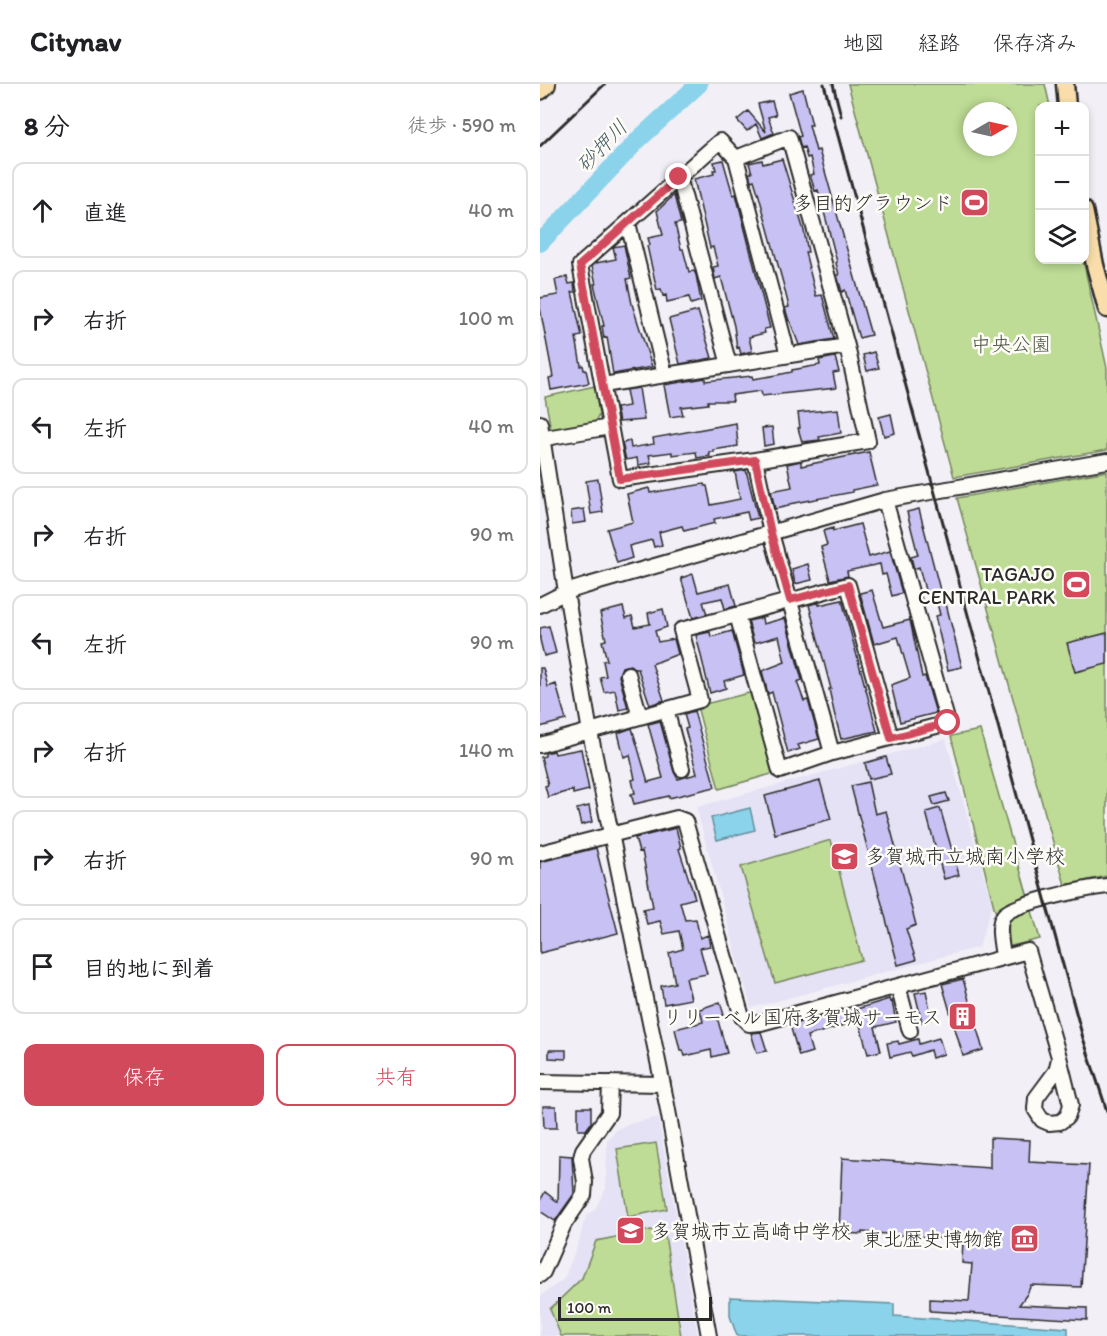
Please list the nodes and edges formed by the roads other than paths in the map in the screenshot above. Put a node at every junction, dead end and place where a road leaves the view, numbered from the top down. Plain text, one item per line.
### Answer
1 (545, 84) edge
2 (1065, 84) edge
3 (540, 89) edge
4 (1067, 102) edge
5 (736, 158) junction
6 (679, 177) junction
7 (627, 223) junction
8 (1089, 235) edge
9 (1107, 309) edge
10 (847, 346) junction
11 (788, 355) junction
12 (729, 364) junction
13 (665, 375) junction
14 (603, 385) junction
15 (540, 423) edge
16 (610, 427) junction
17 (541, 439) edge
18 (755, 460) junction
19 (1107, 461) edge
20 (885, 500) junction
21 (771, 533) junction
22 (566, 592) junction
23 (790, 600) junction
24 (540, 605) edge
25 (737, 615) junction
26 (628, 674) dead end
27 (666, 709) junction
28 (640, 717) junction
29 (590, 732) junction
30 (891, 738) junction
31 (540, 745) edge
32 (832, 753) junction
33 (682, 769) dead end
34 (612, 834) junction
35 (540, 853) edge
36 (1107, 886) edge
37 (1003, 957) junction
38 (898, 986) junction
39 (910, 1031) dead end
40 (1059, 1059) dead end
41 (540, 1082) edge
42 (610, 1083) junction
43 (663, 1084) junction
44 (540, 1275) edge
45 (709, 1336) edge

1 - 3 highway
2 - 4 main road
5 - 6 street
5 - 10 street
5 - 11 street
6 - 7 street
6 - 12 street
7 - 13 street
7 - 14 street
8 - 9 main road
10 - 11 street
10 - 18 street
11 - 12 street
12 - 13 street
13 - 14 street
14 - 16 street
15 - 17 street
16 - 17 street
16 - 18 street
17 - 22 street
18 - 21 street
19 - 20 street
20 - 21 street
20 - 30 street
21 - 22 street
21 - 23 street
22 - 24 street
22 - 29 street
23 - 25 street
23 - 30 street
23 - 32 street
25 - 27 street
25 - 32 street
26 - 28 street
27 - 28 street
27 - 33 street
28 - 29 street
29 - 31 street
29 - 34 street
30 - 32 street
34 - 35 street
34 - 38 street
34 - 43 street
36 - 37 street
37 - 38 street
37 - 40 street
38 - 39 street
41 - 42 street
42 - 43 street
42 - 44 street
43 - 45 street

